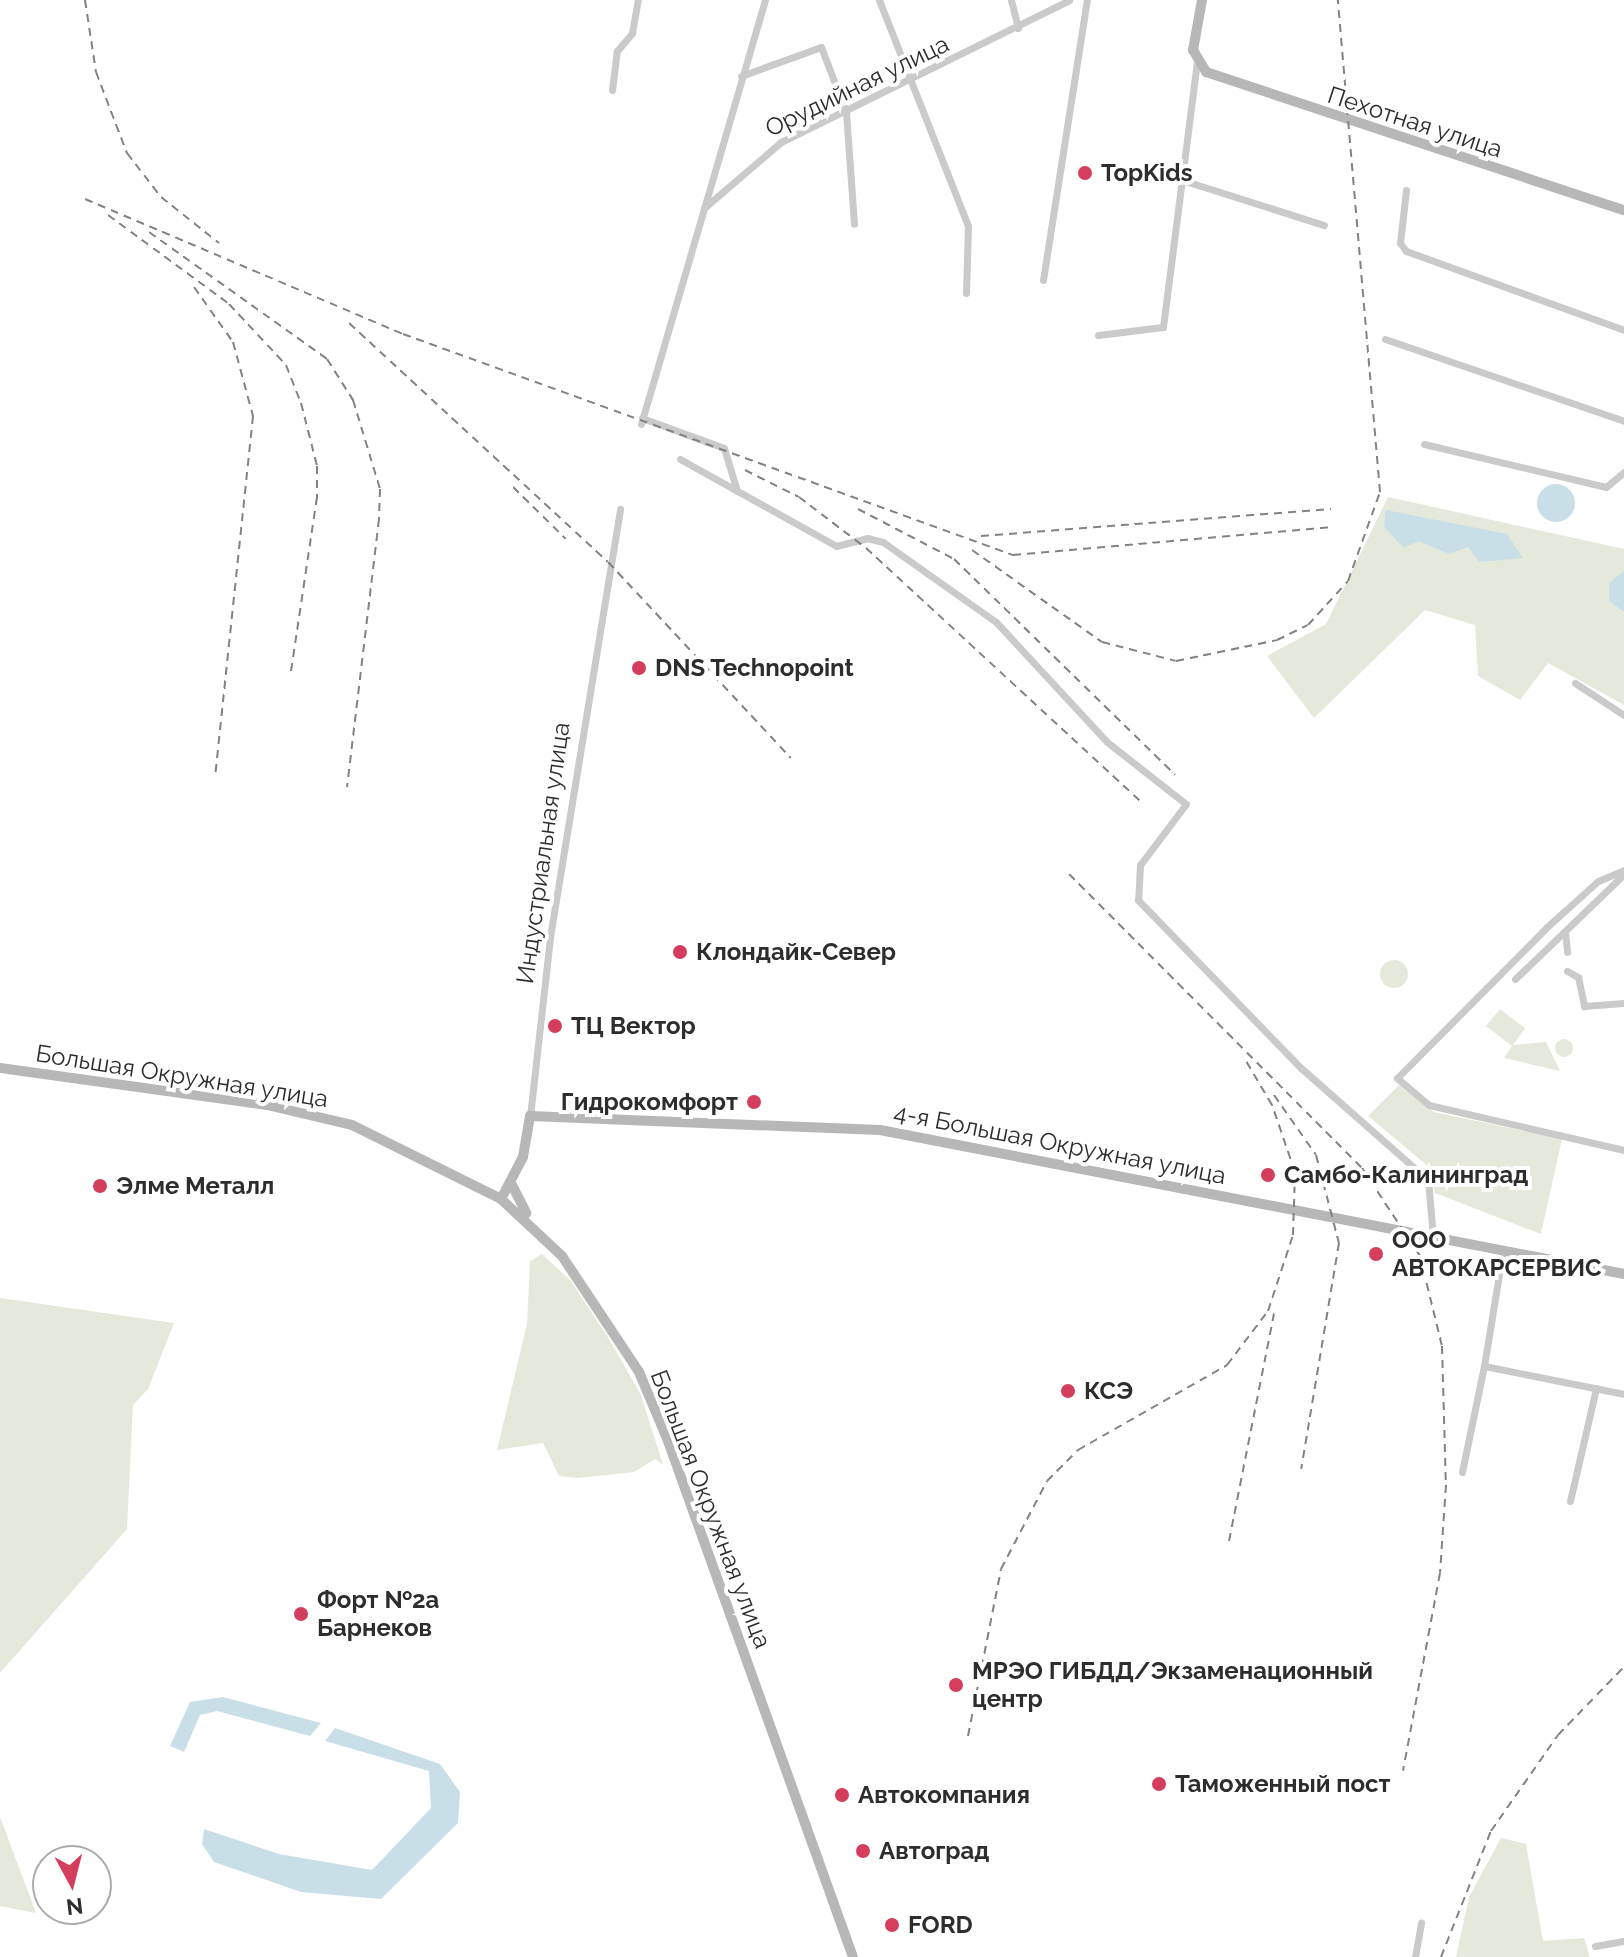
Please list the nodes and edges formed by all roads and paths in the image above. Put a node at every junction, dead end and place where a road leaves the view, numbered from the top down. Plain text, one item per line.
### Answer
1 (638, 0) edge
2 (765, 0) edge
3 (879, 0) edge
4 (1011, 0) edge
5 (1069, 0) edge
6 (1087, 0) edge
7 (1202, 0) edge
8 (1018, 28) junction
9 (1197, 63) junction
10 (741, 76) junction
11 (913, 81) junction
12 (612, 90) dead end
13 (846, 112) junction
14 (1182, 180) junction
15 (1406, 190) dead end
16 (703, 209) junction
17 (1624, 210) edge
18 (854, 224) dead end
19 (1324, 225) dead end
20 (1043, 280) dead end
21 (966, 293) dead end
22 (1624, 330) edge
23 (1098, 335) dead end
24 (1385, 339) dead end
25 (1624, 421) edge
26 (1424, 444) dead end
27 (680, 459) dead end
28 (1624, 472) edge
29 (737, 491) junction
30 (620, 509) dead end
31 (1575, 683) dead end
32 (1624, 715) edge
33 (1624, 872) edge
34 (1565, 932) junction
35 (1567, 952) dead end
36 (1567, 971) dead end
37 (1515, 979) dead end
38 (1624, 1003) edge
39 (0, 1068) edge
40 (530, 1116) junction
41 (1624, 1150) edge
42 (511, 1183) junction
43 (501, 1199) junction
44 (532, 1225) junction
45 (1433, 1237) junction
46 (1503, 1250) junction
47 (1624, 1274) edge
48 (1484, 1366) junction
49 (1596, 1388) junction
50 (1624, 1394) edge
51 (1462, 1472) dead end
52 (1570, 1501) dead end
53 (1421, 1923) dead end
54 (1624, 1941) edge
55 (1595, 1946) dead end
56 (853, 1957) edge
57 (1415, 1957) edge

1 - 12 street
2 - 10 street
3 - 11 street
4 - 8 street
5 - 8 street, Орудийная улица
6 - 20 street
7 - 9 street
8 - 11 street, Орудийная улица
9 - 14 street
9 - 17 street, Пехотная улица
10 - 13 street
10 - 16 street
11 - 13 street, Орудийная улица
11 - 21 street
13 - 16 street, Орудийная улица
13 - 18 street
14 - 19 street
14 - 23 street
15 - 22 street
16 - 29 street, Орудийная улица
24 - 25 street
26 - 28 street
27 - 29 street
29 - 45 street
30 - 40 street, Индустриальная улица
31 - 32 street
33 - 34 street
33 - 41 street
34 - 35 street
34 - 37 street
36 - 38 street
39 - 43 street, Большая Окружная улица
40 - 42 street, Индустриальная улица
40 - 45 street, 4-я Большая Окружная улица
42 - 43 street, Индустриальная улица
42 - 44 street
43 - 44 street, Большая Окружная улица
44 - 56 street, Большая Окружная улица
45 - 46 street, 4-я Большая Окружная улица
46 - 47 street, 4-я Большая Окружная улица
46 - 48 street
48 - 49 street
48 - 51 street
49 - 50 street
49 - 52 street
53 - 57 street
54 - 55 street

